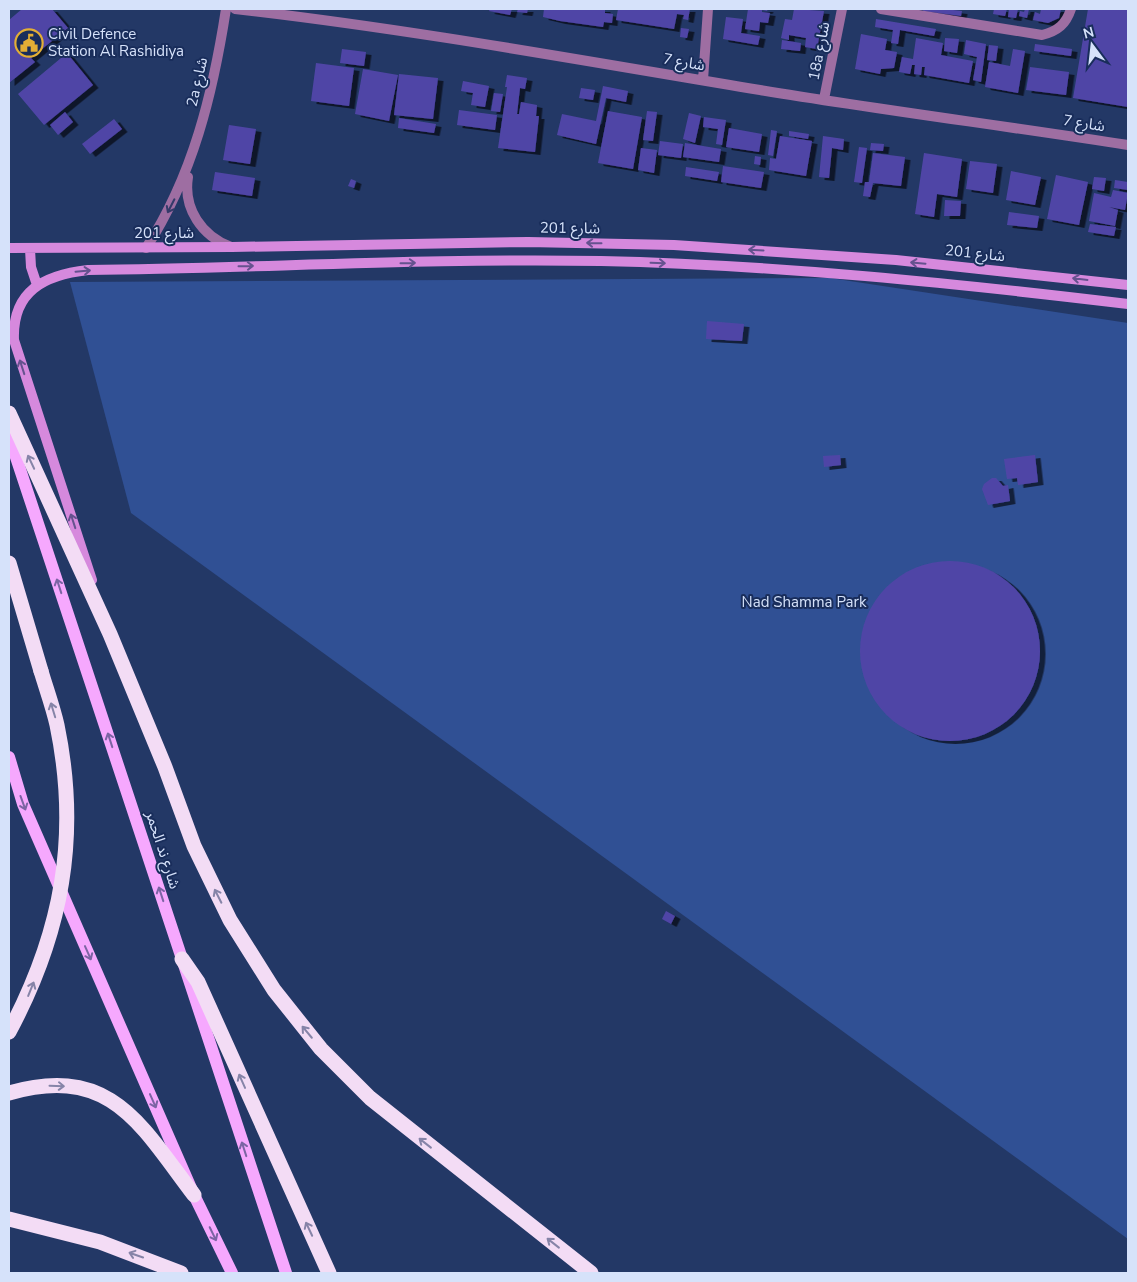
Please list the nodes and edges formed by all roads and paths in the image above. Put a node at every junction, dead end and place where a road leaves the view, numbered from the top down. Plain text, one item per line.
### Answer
1 (226, 9) edge
2 (235, 9) edge
3 (708, 9) edge
4 (842, 9) edge
5 (881, 9) edge
6 (1071, 9) edge
7 (315, 13) edge
8 (703, 80) junction
9 (824, 99) junction
10 (1128, 145) edge
11 (191, 161) junction
12 (9, 248) edge
13 (146, 248) junction
14 (232, 248) junction
15 (30, 249) junction
16 (37, 285) junction
17 (1128, 285) edge
18 (1128, 304) edge
19 (9, 414) edge
20 (9, 436) edge
21 (9, 563) edge
22 (110, 634) junction
23 (9, 757) edge
24 (182, 959) junction
25 (9, 1032) edge
26 (9, 1093) edge
27 (194, 1195) junction
28 (9, 1219) edge
29 (181, 1273) edge
30 (232, 1273) edge
31 (286, 1273) edge
32 (329, 1273) edge
33 (591, 1273) edge

1 - 11 street, 2a شارع
2 - 7 street, شارع 7
3 - 8 street
4 - 9 street, 18a شارع
5 - 6 street
7 - 8 street, شارع 7
8 - 9 street, شارع 7
9 - 10 street, شارع 7
11 -> 13 street, 2a شارع
11 - 14 street, 2a شارع
12 - 15 street, شارع 201
13 - 14 street, شارع 201
13 - 15 street, شارع 201
17 -> 14 street, شارع 201
15 - 16 street
16 -> 18 street
22 -> 16 street
22 -> 19 highway
24 -> 20 main road, شارع ند الحمر
25 -> 21 highway, bridge
33 -> 22 highway
23 -> 27 main road
31 -> 24 main road, شارع ند الحمر
32 -> 24 highway
26 -> 27 highway
27 -> 30 main road
29 -> 28 highway

